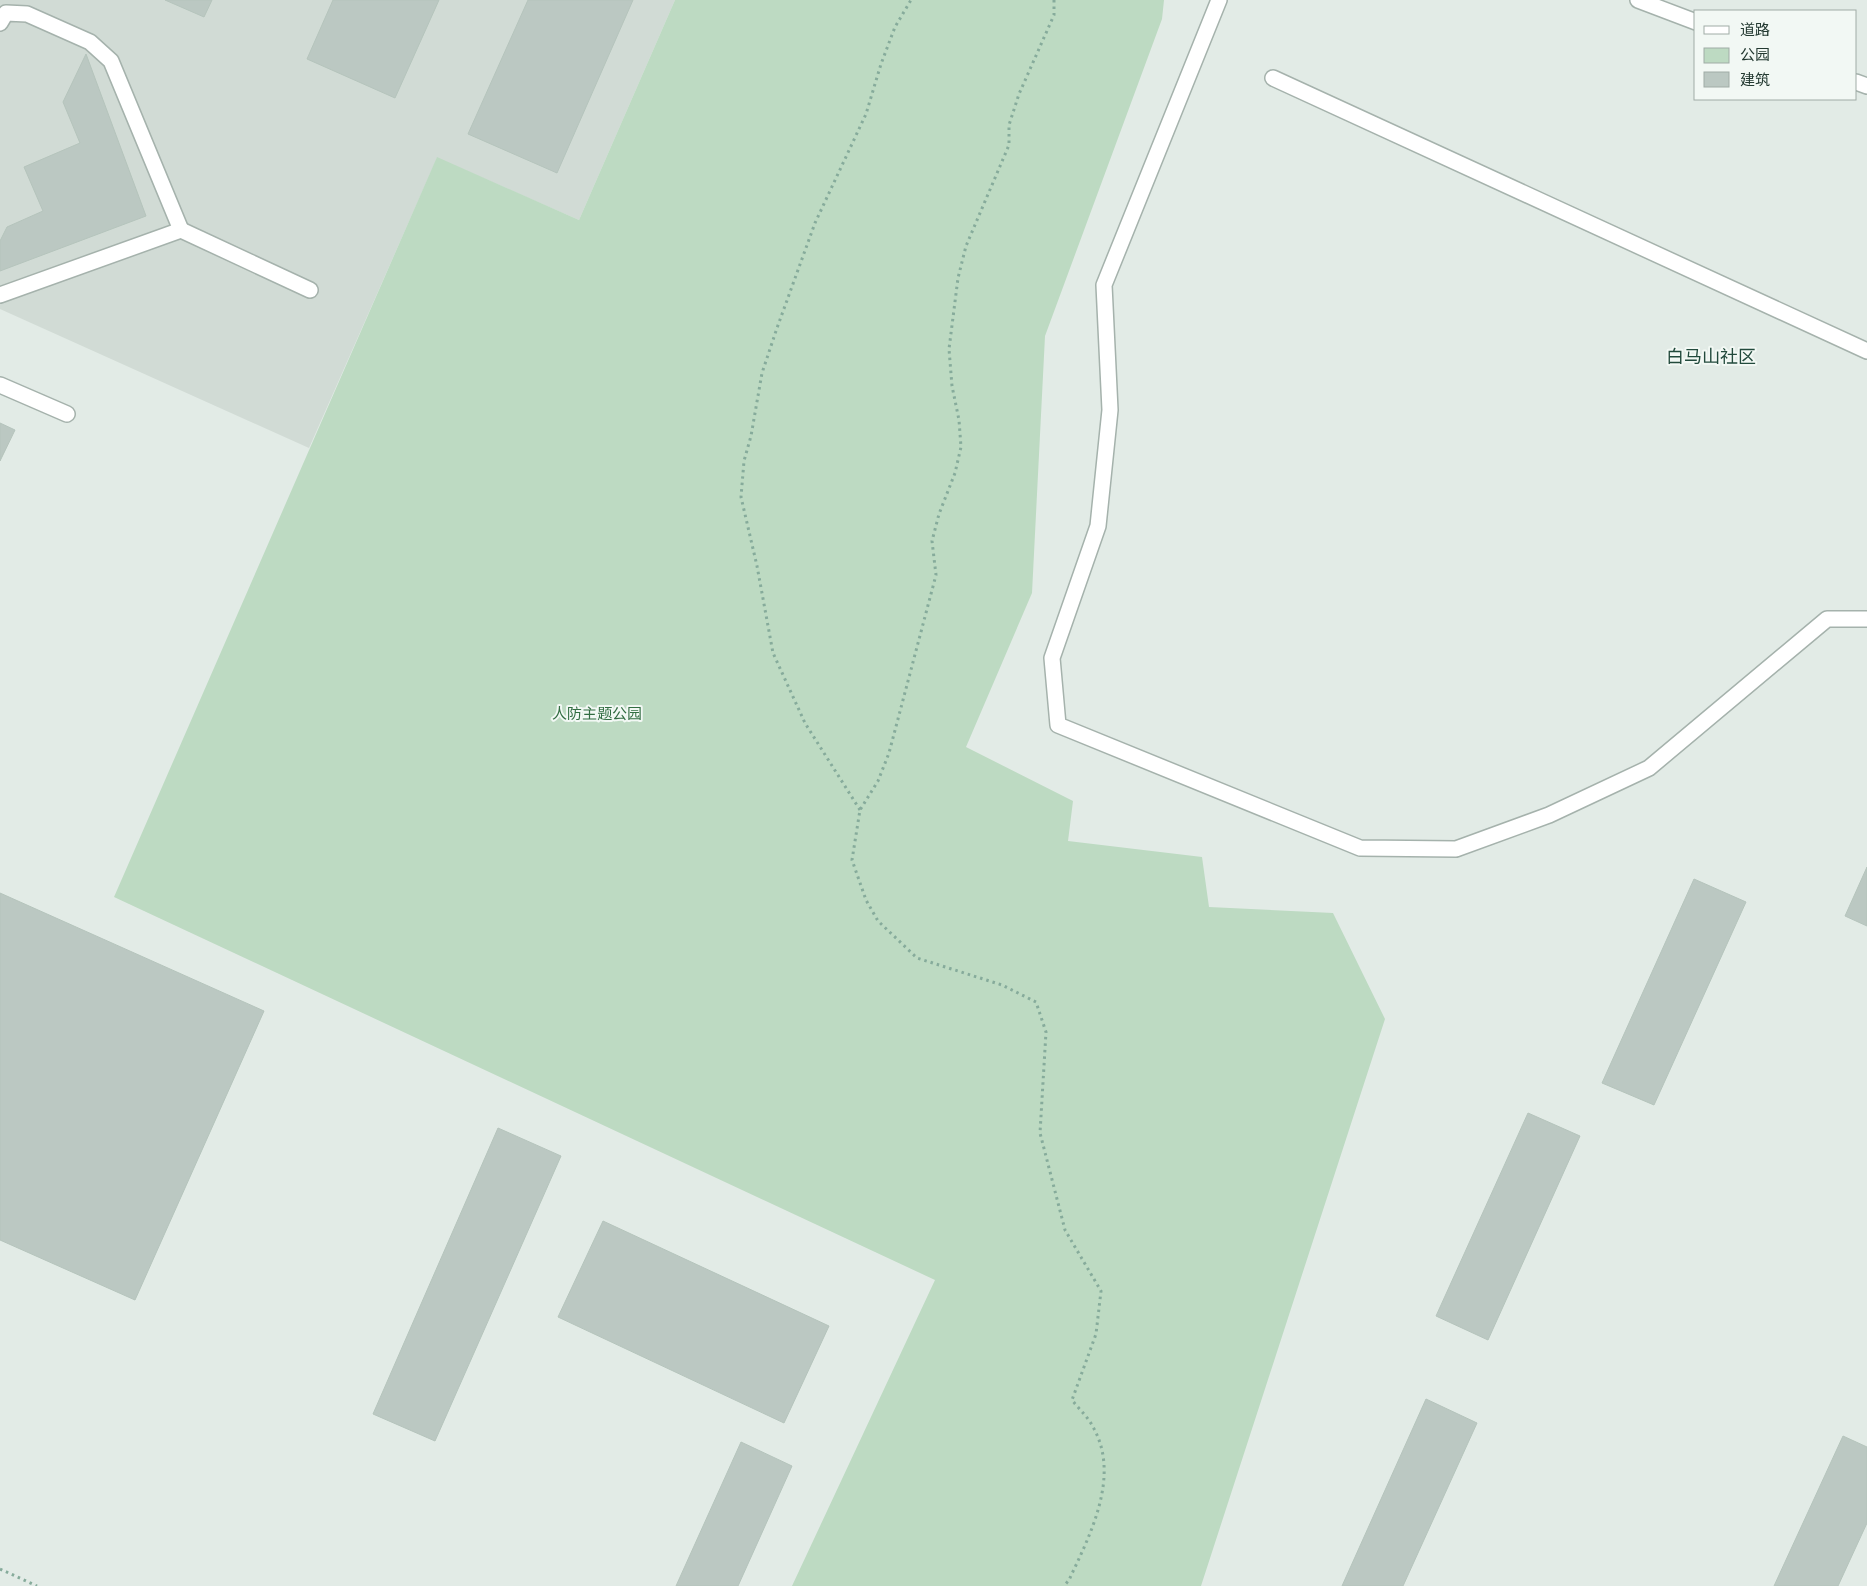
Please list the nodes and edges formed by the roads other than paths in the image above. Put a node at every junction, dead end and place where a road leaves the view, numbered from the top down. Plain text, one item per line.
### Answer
1 (1219, 0) edge
2 (1638, 0) edge
3 (1694, 21) edge
4 (0, 24) edge
5 (1273, 78) dead end
6 (181, 230) junction
7 (310, 290) dead end
8 (0, 295) edge
9 (1867, 351) edge
10 (0, 385) edge
11 (67, 414) dead end
12 (1867, 619) edge

1 - 12 street
2 - 3 street
4 - 6 street
5 - 9 street
6 - 7 street
6 - 8 street
10 - 11 street

